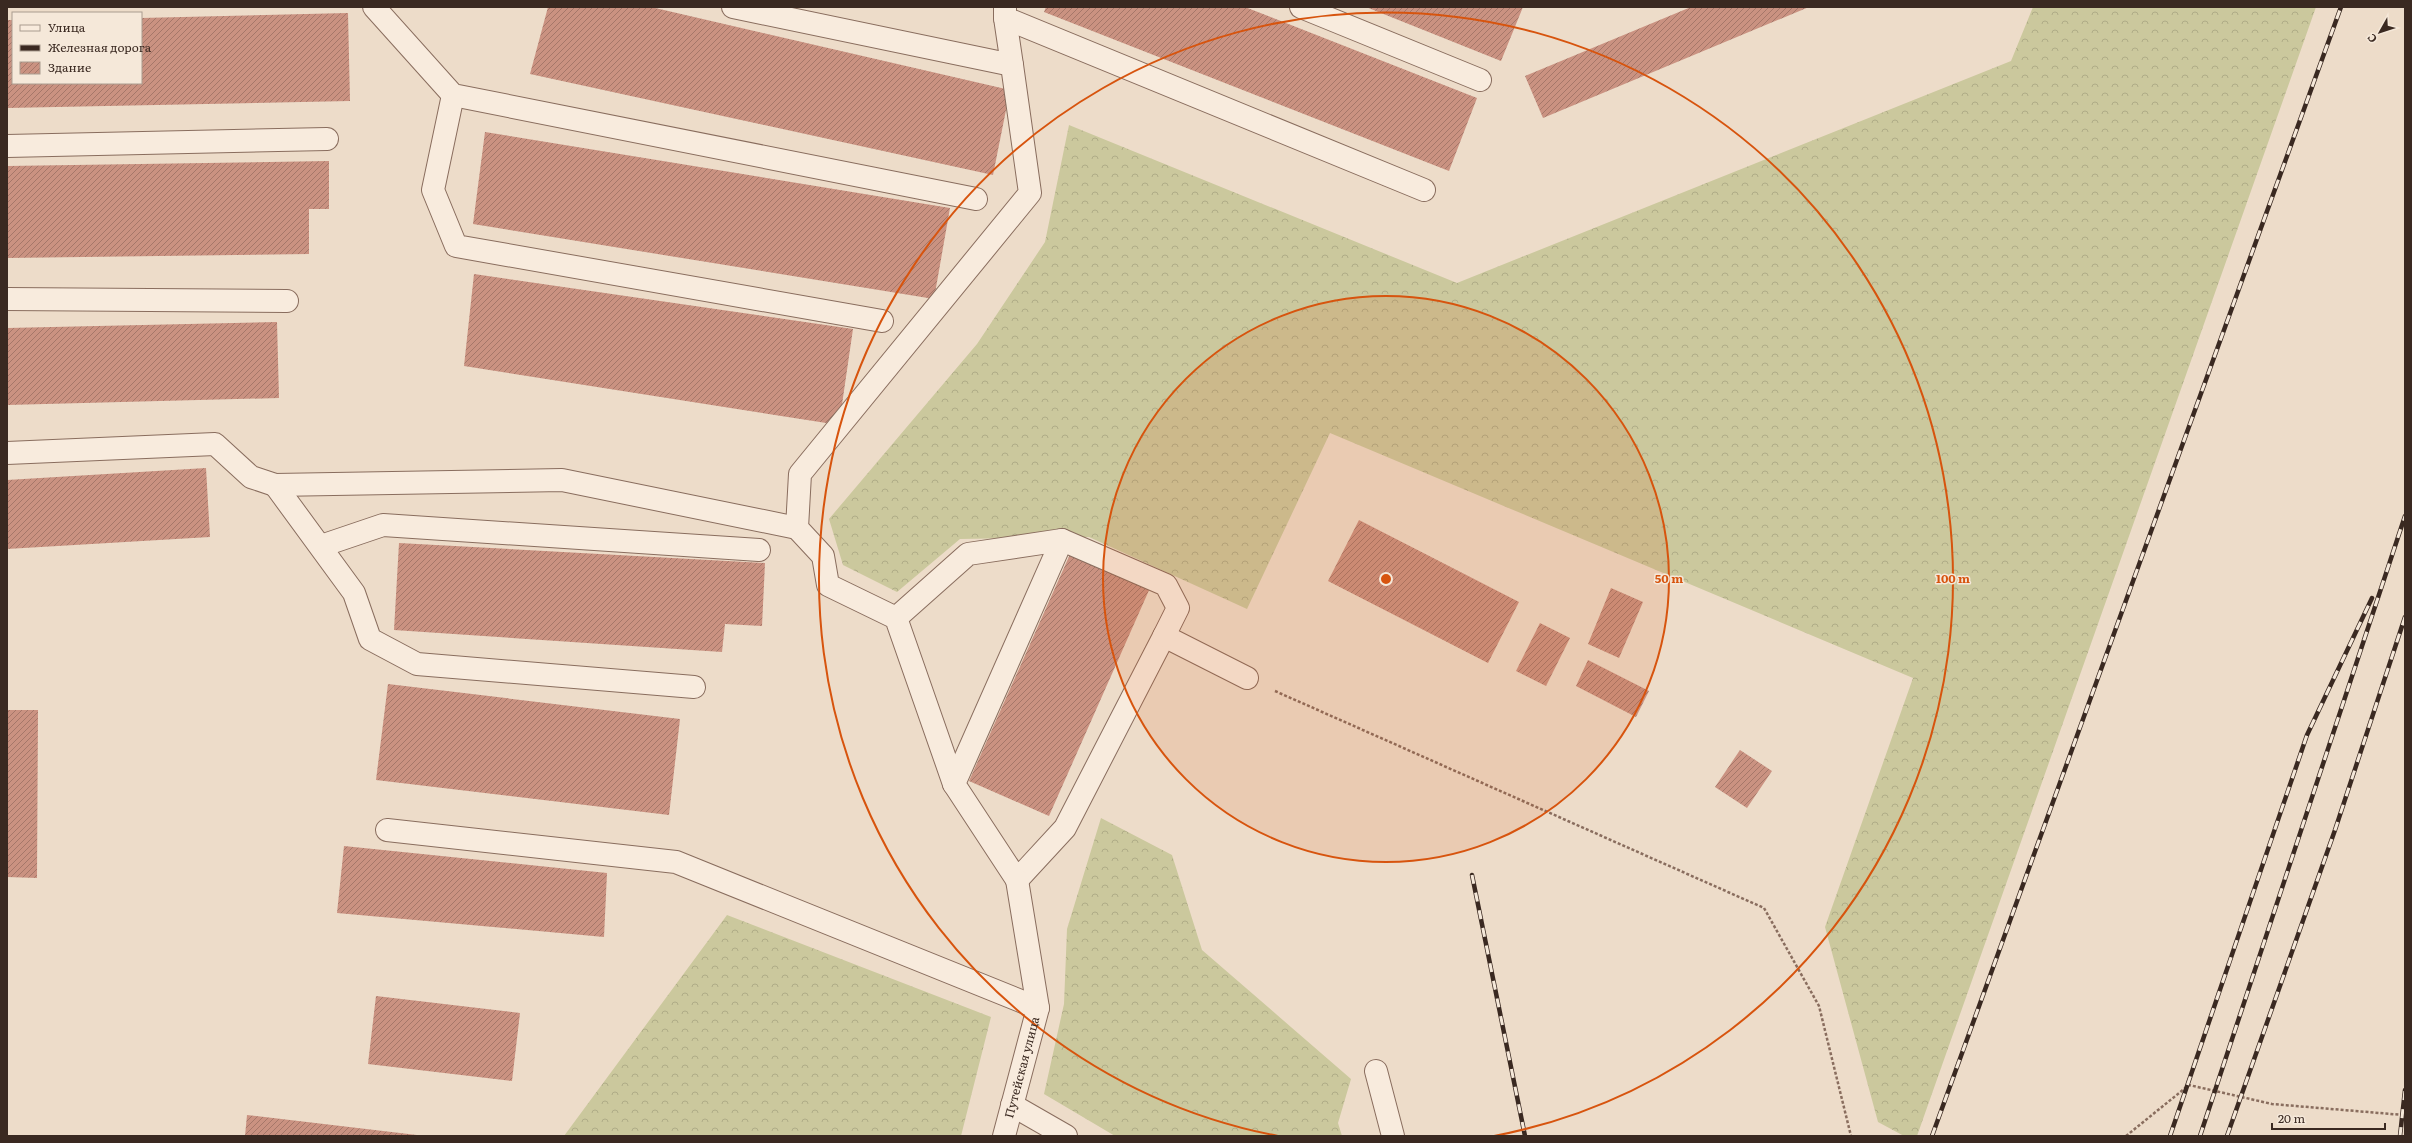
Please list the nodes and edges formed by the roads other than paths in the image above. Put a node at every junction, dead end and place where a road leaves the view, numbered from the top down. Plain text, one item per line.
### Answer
1 (374, 7) edge
2 (733, 7) edge
3 (1301, 7) edge
4 (1005, 12) edge
5 (1012, 65) junction
6 (1480, 80) dead end
7 (453, 95) junction
8 (327, 139) dead end
9 (7, 146) edge
10 (1424, 190) dead end
11 (976, 199) dead end
12 (7, 299) edge
13 (287, 301) dead end
14 (882, 321) dead end
15 (7, 453) edge
16 (275, 485) junction
17 (797, 528) junction
18 (1062, 540) junction
19 (321, 546) junction
20 (759, 550) dead end
21 (896, 618) junction
22 (1164, 636) junction
23 (1246, 678) road end
24 (694, 687) dead end
25 (954, 784) junction
26 (387, 830) dead end
27 (1017, 880) junction
28 (1038, 1008) junction
29 (1376, 1071) dead end
30 (1012, 1105) junction
31 (1004, 1136) edge
32 (1066, 1136) edge
33 (1392, 1136) edge

1 - 7 street
2 - 5 street
3 - 6 street
4 - 5 street
4 - 10 street
5 - 17 street
7 - 11 street
7 - 14 street
8 - 9 street
12 - 13 street
15 - 16 street
16 - 17 street
16 - 19 street
17 - 21 street
18 - 21 street
18 - 22 street
18 - 25 street
19 - 20 street
19 - 24 street
21 - 25 street
22 - 23 street
22 - 27 street
25 - 27 street
26 - 28 street
27 - 28 street, Путейская улица
28 - 30 street, Путейская улица
29 - 33 street
30 - 31 street, Путейская улица
30 - 32 street

